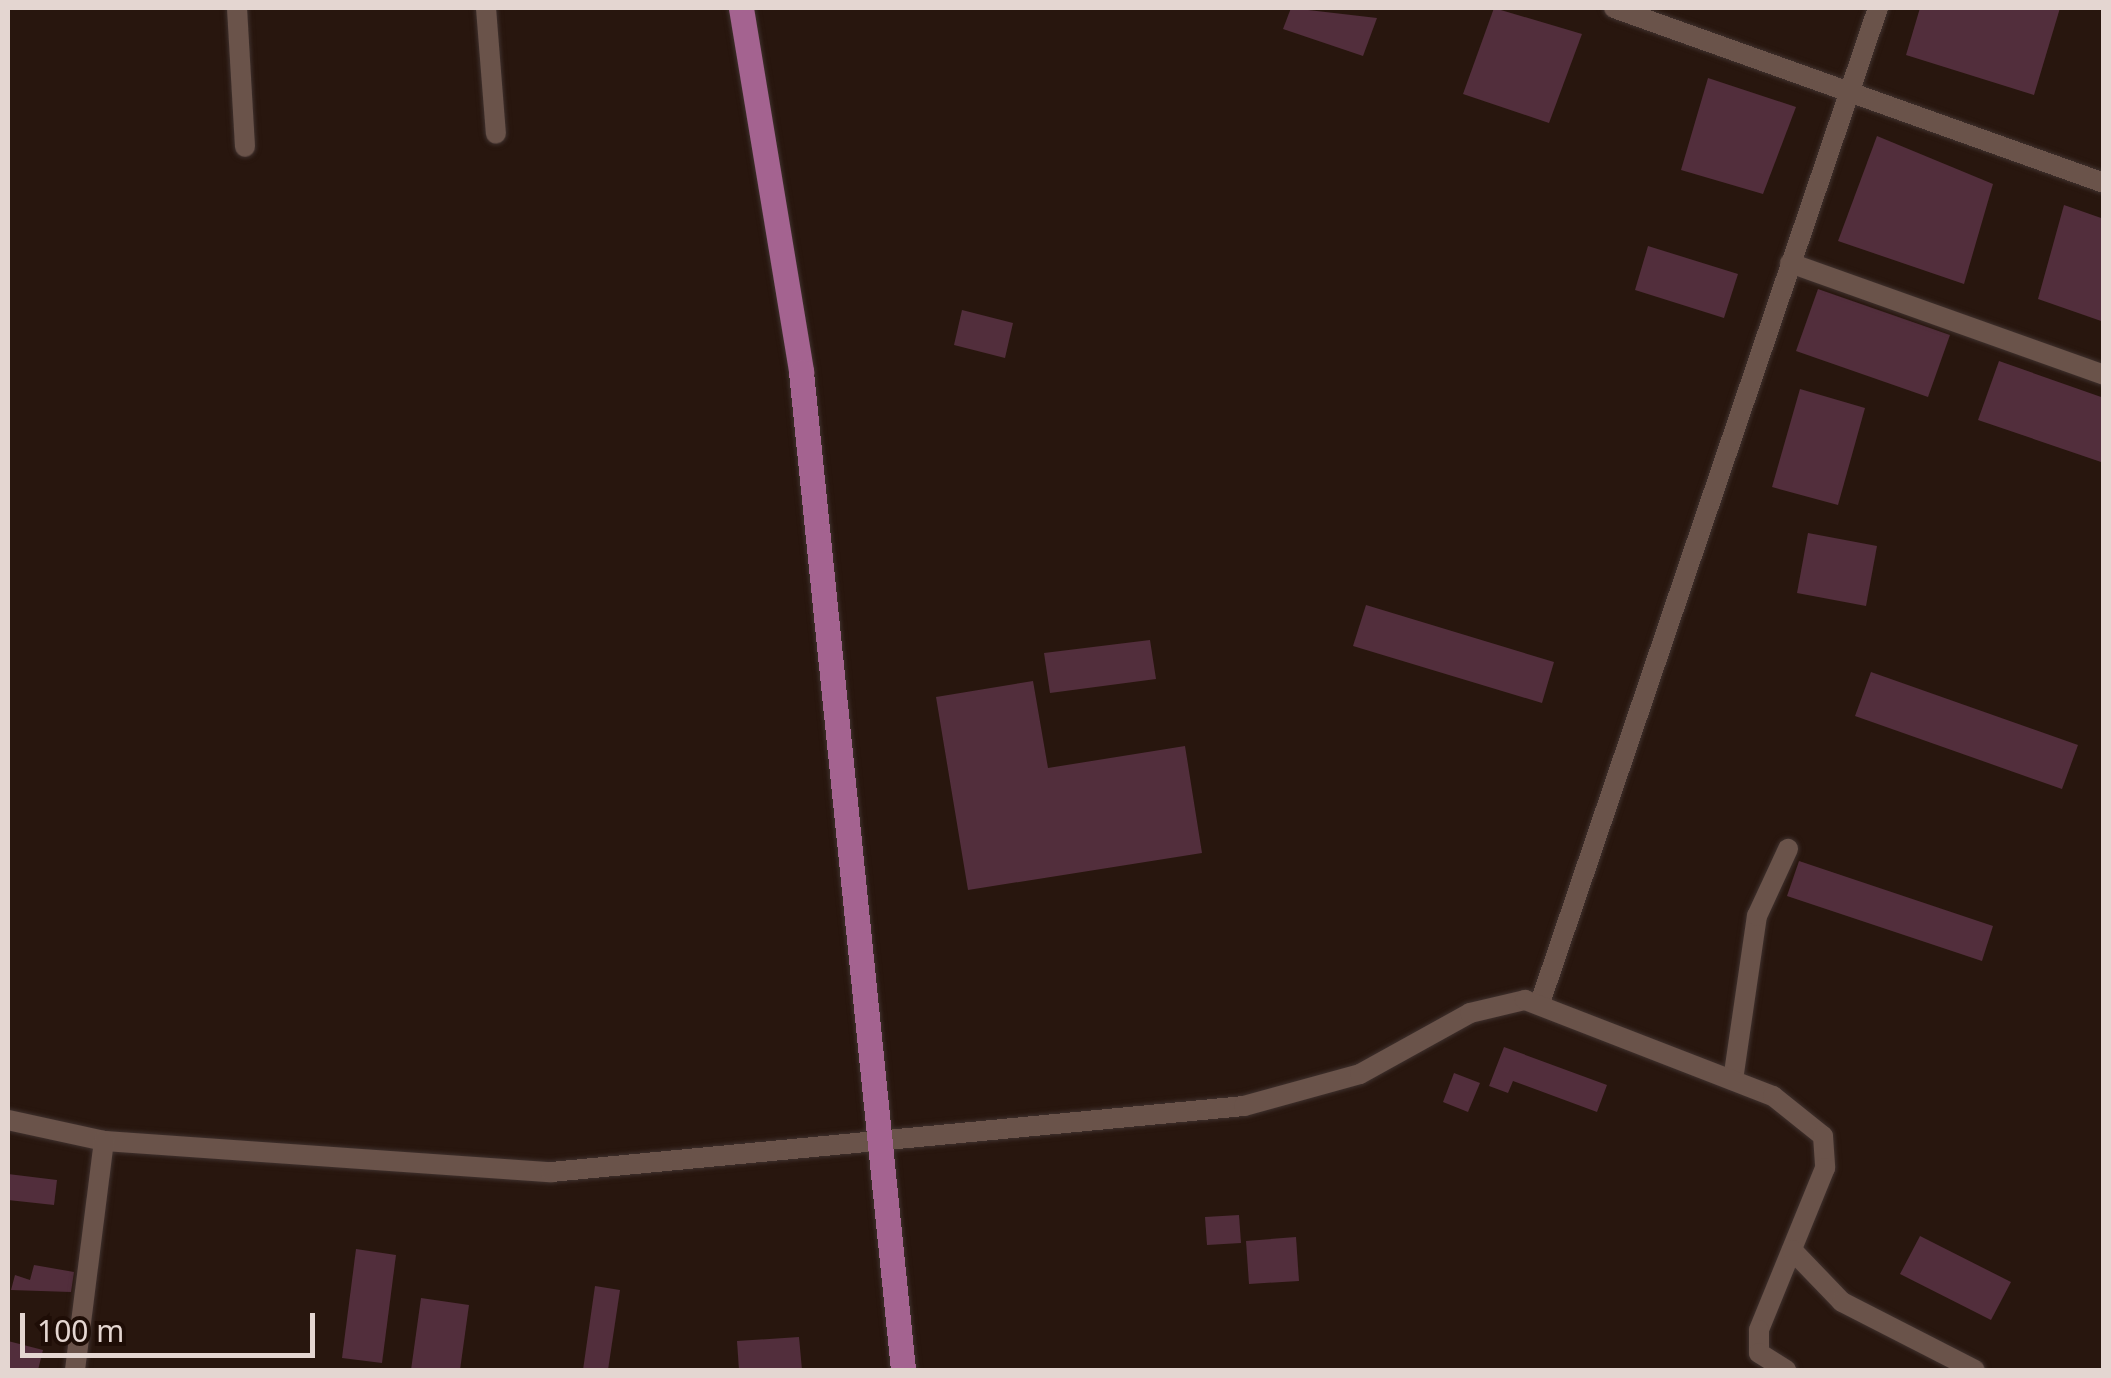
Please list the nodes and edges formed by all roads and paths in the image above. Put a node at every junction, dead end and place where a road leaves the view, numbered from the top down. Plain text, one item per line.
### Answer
1 (237, 8) edge
2 (486, 8) edge
3 (741, 8) edge
4 (1614, 8) edge
5 (1878, 8) edge
6 (1850, 91) junction
7 (496, 134) dead end
8 (245, 147) dead end
9 (2104, 183) edge
10 (1790, 263) junction
11 (2104, 375) edge
12 (1788, 849) dead end
13 (1540, 1004) junction
14 (1734, 1080) junction
15 (8, 1120) edge
16 (878, 1138) junction
17 (104, 1141) junction
18 (1792, 1250) junction
19 (75, 1370) edge
20 (903, 1370) edge
21 (1786, 1370) edge
22 (1975, 1370) edge

1 - 8 street
2 - 7 street
3 - 16 main road
4 - 6 street
5 - 6 street
6 - 9 street
6 - 10 street
10 - 11 street
10 - 13 street
12 - 14 street
13 - 14 street
13 - 16 street
14 - 18 street
15 - 17 street
16 - 17 street
16 - 20 main road
17 - 19 street
18 - 21 street
18 - 22 street

